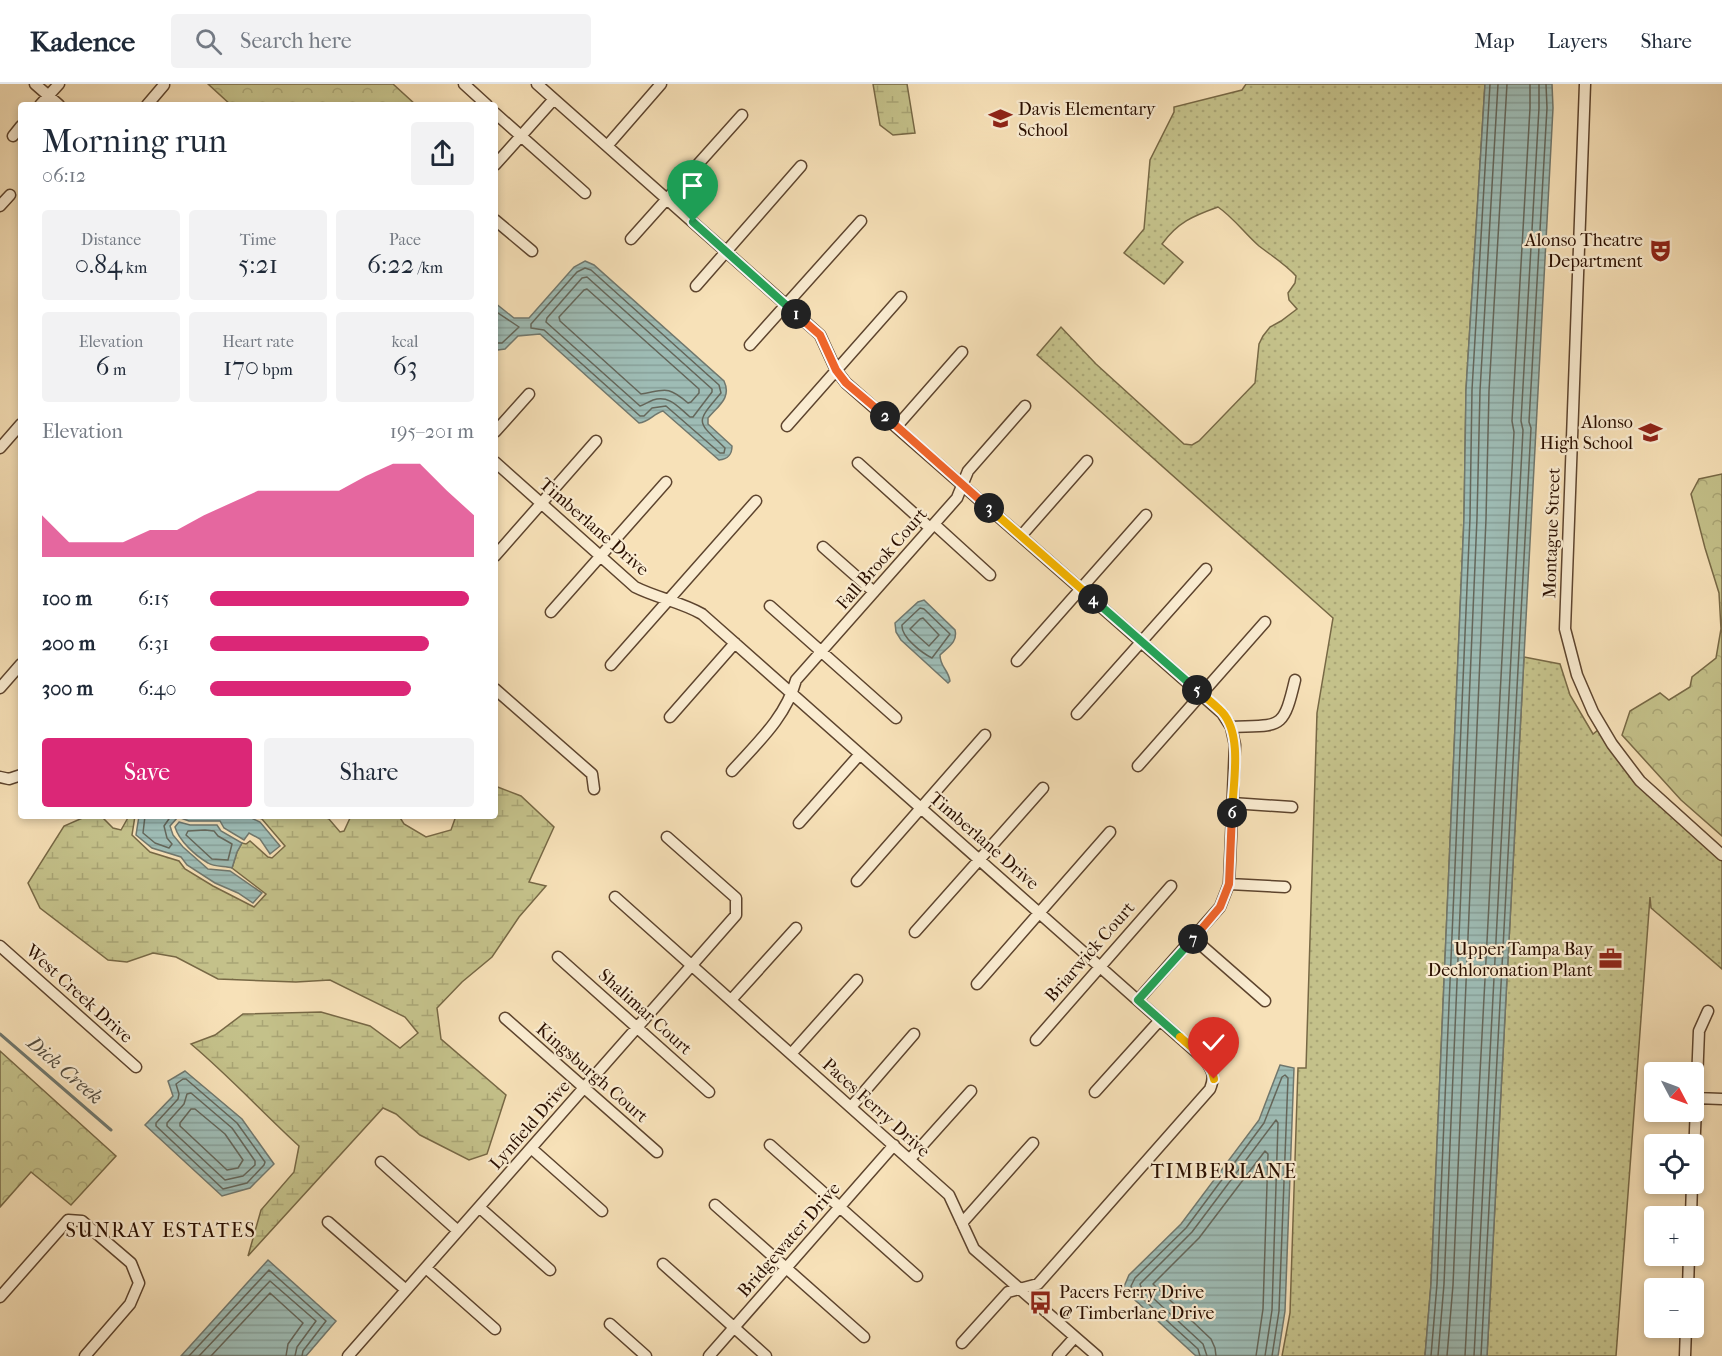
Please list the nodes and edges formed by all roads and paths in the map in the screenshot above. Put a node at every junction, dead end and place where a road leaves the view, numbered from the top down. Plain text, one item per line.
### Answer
1 (35, 84) edge
2 (58, 84) edge
3 (464, 84) edge
4 (537, 84) edge
5 (555, 84) edge
6 (661, 84) edge
7 (1585, 84) edge
8 (164, 85) edge
9 (48, 96) junction
10 (550, 96) junction
11 (43, 102) edge
12 (55, 102) edge
13 (150, 102) edge
14 (484, 102) edge
15 (742, 115) dead end
16 (498, 116) edge
17 (18, 130) edge
18 (13, 136) dead end
19 (520, 137) junction
20 (607, 146) junction
21 (498, 162) edge
22 (801, 166) dead end
23 (585, 193) dead end
24 (10, 195) dead end
25 (668, 200) junction
26 (0, 206) edge
27 (861, 220) dead end
28 (498, 223) edge
29 (631, 239) dead end
30 (532, 251) dead end
31 (727, 252) junction
32 (696, 286) dead end
33 (901, 297) dead end
34 (786, 304) junction
35 (750, 345) dead end
36 (962, 352) dead end
37 (836, 370) junction
38 (529, 394) dead end
39 (1025, 406) dead end
40 (787, 426) dead end
41 (897, 426) junction
42 (18, 427) edge
43 (498, 429) edge
44 (596, 441) dead end
45 (0, 448) edge
46 (1086, 461) dead end
47 (858, 463) dead end
48 (498, 465) edge
49 (666, 482) dead end
50 (963, 484) junction
51 (756, 501) dead end
52 (541, 502) junction
53 (1146, 515) dead end
54 (932, 526) junction
55 (1021, 536) junction
56 (823, 547) dead end
57 (498, 552) edge
58 (600, 556) junction
59 (1206, 569) dead end
60 (990, 575) dead end
61 (1081, 589) junction
62 (874, 592) junction
63 (668, 600) junction
64 (770, 606) dead end
65 (551, 612) dead end
66 (1265, 622) dead end
67 (1142, 641) junction
68 (735, 643) junction
69 (821, 652) junction
70 (1017, 661) dead end
71 (611, 665) dead end
72 (18, 667) edge
73 (1294, 680) dead end
74 (0, 688) edge
75 (498, 692) edge
76 (793, 693) junction
77 (1202, 694) junction
78 (1077, 714) dead end
79 (670, 717) dead end
80 (896, 718) dead end
81 (1231, 727) junction
82 (985, 735) dead end
83 (860, 754) junction
84 (1138, 766) dead end
85 (732, 771) dead end
86 (18, 776) edge
87 (0, 777) edge
88 (1043, 788) dead end
89 (594, 789) dead end
90 (1232, 802) junction
91 (1292, 807) dead end
92 (921, 808) junction
93 (799, 823) dead end
94 (1110, 832) dead end
95 (667, 837) dead end
96 (1722, 855) edge
97 (980, 859) junction
98 (857, 881) dead end
99 (1229, 884) junction
100 (1171, 886) dead end
101 (1285, 887) dead end
102 (615, 897) dead end
103 (1040, 912) junction
104 (795, 928) dead end
105 (915, 932) dead end
106 (1194, 938) junction
107 (0, 946) edge
108 (558, 957) dead end
109 (692, 965) junction
110 (1099, 966) junction
111 (857, 980) dead end
112 (976, 984) dead end
113 (731, 1000) junction
114 (1138, 1000) junction
115 (1265, 1001) dead end
116 (1708, 1011) dead end
117 (505, 1018) dead end
118 (1160, 1020) junction
119 (637, 1028) junction
120 (915, 1034) dead end
121 (1036, 1040) dead end
122 (791, 1054) junction
123 (1698, 1062) edge
124 (136, 1067) dead end
125 (584, 1088) junction
126 (971, 1091) dead end
127 (709, 1092) dead end
128 (1095, 1092) dead end
129 (1704, 1098) edge
130 (1722, 1099) edge
131 (851, 1107) junction
132 (1033, 1143) dead end
133 (770, 1145) dead end
134 (894, 1145) junction
135 (531, 1148) junction
136 (657, 1152) dead end
137 (910, 1159) junction
138 (381, 1162) dead end
139 (715, 1205) dead end
140 (479, 1207) junction
141 (840, 1208) junction
142 (602, 1211) dead end
143 (328, 1222) dead end
144 (962, 1223) junction
145 (458, 1231) junction
146 (663, 1264) dead end
147 (426, 1268) junction
148 (787, 1268) junction
149 (550, 1270) dead end
150 (917, 1276) dead end
151 (406, 1290) junction
152 (1021, 1290) junction
153 (0, 1297) edge
154 (609, 1324) dead end
155 (734, 1327) junction
156 (495, 1329) dead end
157 (864, 1337) dead end
158 (1075, 1337) junction
159 (1686, 1338) edge
160 (962, 1343) dead end
161 (85, 1356) edge
162 (348, 1356) edge
163 (645, 1356) edge
164 (709, 1356) edge
165 (766, 1356) edge
166 (1058, 1356) edge
167 (1097, 1356) edge
168 (1685, 1356) edge

1 - 9 street
2 - 9 street
3 - 14 street
4 - 10 street
5 - 10 street
6 - 20 street
7 - 96 street, Montague Street
8 - 13 street
9 - 11 street
9 - 12 street
10 - 19 street
10 - 20 street
15 - 25 street
16 - 19 street
17 - 18 street
19 - 21 street
19 - 23 street
20 - 25 street
22 - 31 street
24 - 26 street
25 - 29 street
25 - 31 street
27 - 34 street
28 - 30 street
31 - 32 street
31 - 34 street
33 - 37 street
34 - 35 street
34 - 37 street
36 - 41 street
37 - 40 street
37 - 41 street
38 - 43 street
39 - 50 street, Fall Brook Court
41 - 50 street
42 - 45 street
44 - 52 street
46 - 55 street
47 - 54 street
48 - 52 street, Timberlane Drive
49 - 58 street
50 - 54 street, Fall Brook Court
50 - 55 street
51 - 63 street
52 - 57 street
52 - 58 street, Timberlane Drive
53 - 61 street
54 - 60 street
54 - 62 street, Fall Brook Court
55 - 61 street
56 - 62 street
58 - 63 street, Timberlane Drive
58 - 65 street
59 - 67 street
61 - 67 street
61 - 70 street
62 - 69 street, Fall Brook Court
63 - 68 street, Timberlane Drive
63 - 71 street
64 - 69 street
66 - 77 street
67 - 77 street
67 - 78 street
68 - 76 street, Timberlane Drive
68 - 79 street
69 - 76 street, Fall Brook Court
69 - 80 street
72 - 74 street
73 - 81 street
75 - 89 street
76 - 83 street, Timberlane Drive
76 - 85 street, Fall Brook Court
77 - 81 street
77 - 84 street
81 - 90 street
82 - 92 street
83 - 92 street, Timberlane Drive
83 - 93 street
86 - 87 street
88 - 97 street
90 - 91 street
90 - 99 street
92 - 97 street, Timberlane Drive
92 - 98 street
94 - 103 street
95 - 109 street, Lynfield Drive
97 - 103 street, Timberlane Drive
97 - 105 street
99 - 101 street
99 - 106 street
100 - 110 street, Briarwick Court
102 - 109 street, Paces Ferry Drive
103 - 110 street, Timberlane Drive
103 - 112 street
104 - 113 street
106 - 114 street
106 - 115 street
107 - 124 street, West Creek Drive
108 - 119 street, Shalimar Court
109 - 113 street, Paces Ferry Drive
109 - 119 street, Lynfield Drive
110 - 114 street, Timberlane Drive
110 - 121 street, Briarwick Court
111 - 122 street
113 - 122 street, Paces Ferry Drive
114 - 118 street, Timberlane Drive
116 - 123 street
117 - 125 street, Kingsburgh Court
118 - 128 street
118 - 152 street, Timberlane Drive
119 - 125 street, Lynfield Drive
119 - 127 street, Shalimar Court
120 - 131 street
122 - 131 street, Paces Ferry Drive
125 - 135 street, Lynfield Drive
125 - 136 street, Kingsburgh Court
126 - 137 street
129 - 130 street
131 - 134 street, Paces Ferry Drive
132 - 144 street
133 - 141 street
134 - 137 street, Paces Ferry Drive
134 - 141 street, Bridgewater Drive
135 - 140 street, Lynfield Drive
135 - 142 street
137 - 144 street, Paces Ferry Drive
138 - 145 street
139 - 148 street
140 - 145 street, Lynfield Drive
140 - 149 street
141 - 148 street, Bridgewater Drive
141 - 150 street
143 - 151 street
144 - 152 street, Paces Ferry Drive
145 - 147 street, Lynfield Drive
146 - 155 street
147 - 151 street, Lynfield Drive
147 - 156 street
148 - 155 street, Bridgewater Drive
148 - 157 street
151 - 162 street, Lynfield Drive
152 - 158 street, Paces Ferry Drive
152 - 160 street
153 - 161 street
154 - 163 street
155 - 164 street, Bridgewater Drive
155 - 165 street
158 - 166 street
158 - 167 street, Paces Ferry Drive
159 - 168 street

